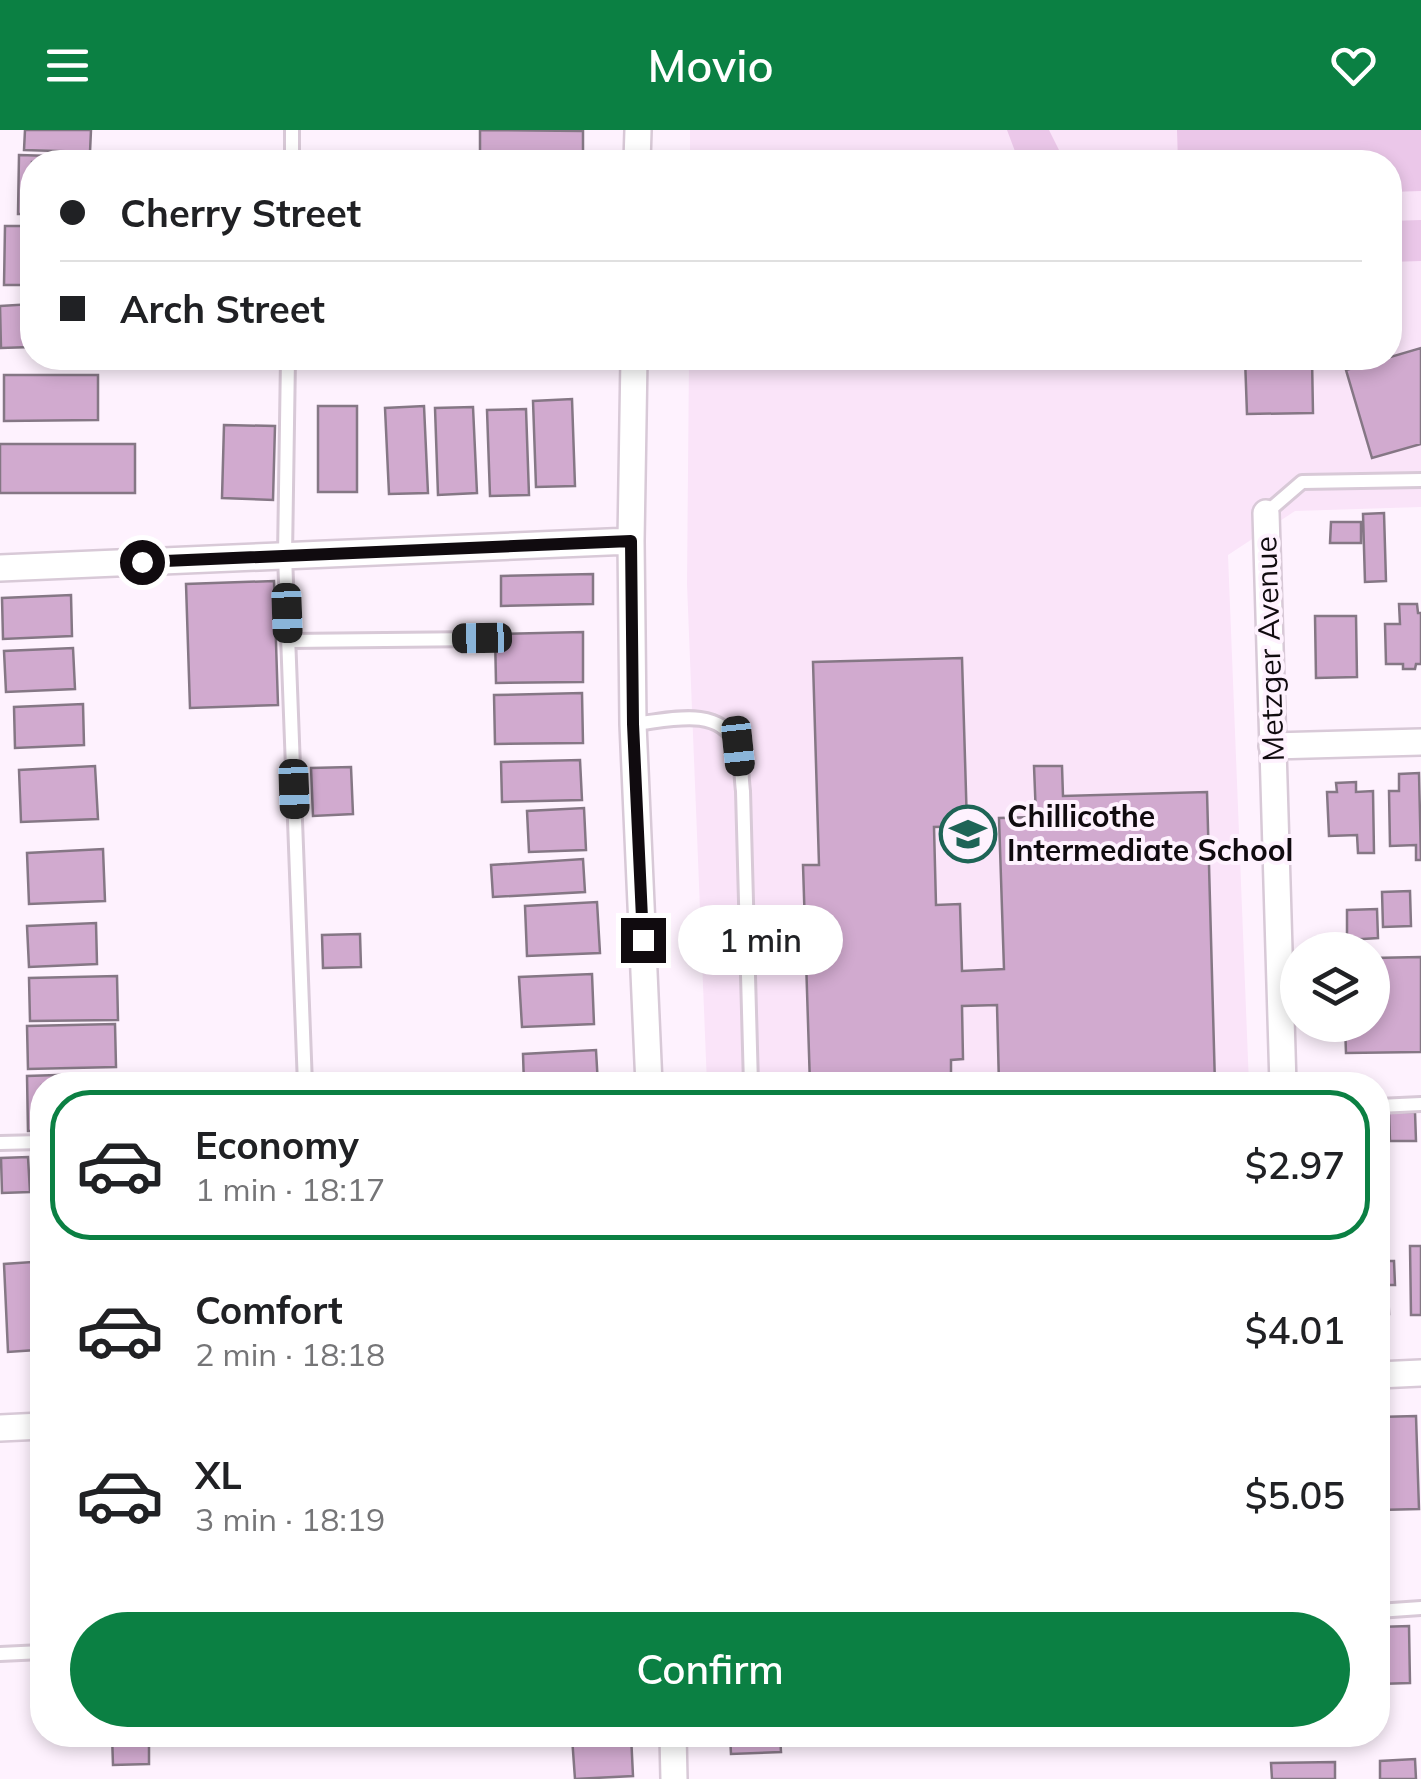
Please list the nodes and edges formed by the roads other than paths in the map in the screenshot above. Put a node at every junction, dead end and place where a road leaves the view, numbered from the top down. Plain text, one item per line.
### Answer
1 (288, 370) edge
2 (634, 370) edge
3 (1421, 480) edge
4 (1266, 513) joint
5 (631, 541) junction
6 (285, 556) junction
7 (0, 568) edge
8 (482, 638) dead end
9 (288, 641) junction
10 (633, 724) junction
11 (1421, 742) edge
12 (1272, 746) junction
13 (305, 1072) edge
14 (648, 1072) edge
15 (751, 1072) edge
16 (1283, 1072) edge
17 (1421, 1104) edge
18 (1390, 1105) edge
19 (30, 1142) edge
20 (0, 1143) edge
21 (1421, 1373) edge
22 (1390, 1374) edge
23 (30, 1427) edge
24 (0, 1428) edge
25 (1421, 1608) edge
26 (1390, 1610) edge
27 (30, 1653) edge
28 (0, 1654) edge
29 (673, 1747) edge
30 (674, 1779) edge

1 - 6 lane
2 - 5 street
3 - 4 lane
4 - 12 street, Metzger Avenue
5 - 6 street
5 - 10 street
6 - 7 street
6 - 9 lane
8 - 9 lane
9 - 13 lane
10 - 14 street
10 - 15 lane
11 - 12 street
12 - 16 street, Metzger Avenue
17 - 18 lane
19 - 20 lane
21 - 22 street
23 - 24 street
25 - 26 lane
27 - 28 lane
29 - 30 street

